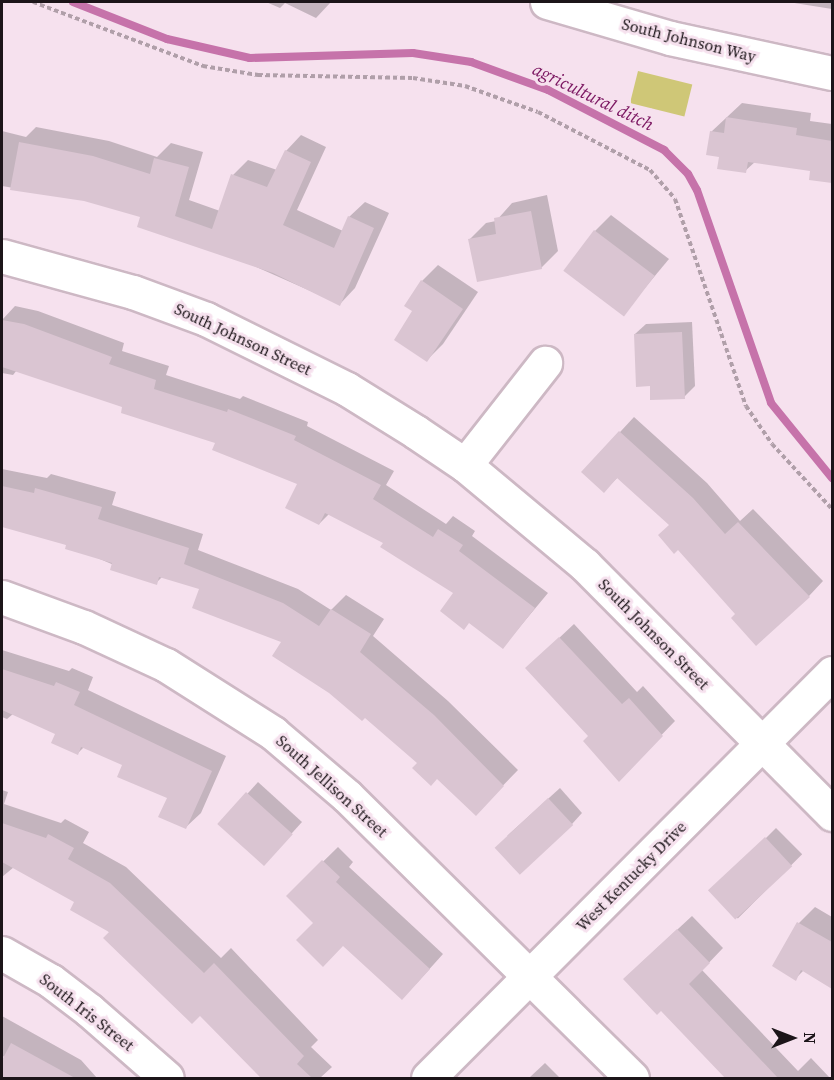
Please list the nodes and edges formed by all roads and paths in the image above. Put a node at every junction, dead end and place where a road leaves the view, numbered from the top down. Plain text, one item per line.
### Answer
1 (33, 2) edge
2 (547, 2) edge
3 (832, 73) edge
4 (2, 256) edge
5 (546, 363) dead end
6 (465, 465) junction
7 (832, 509) edge
8 (2, 597) edge
9 (832, 673) edge
10 (762, 743) junction
11 (832, 814) edge
12 (2, 953) edge
13 (531, 977) junction
14 (167, 1078) edge
15 (428, 1078) edge
16 (632, 1078) edge

1 - 7 path
2 - 3 street, South Johnson Way
4 - 6 street, South Johnson Street
5 - 6 street
6 - 10 street, South Johnson Street
8 - 13 street, South Jellison Street
9 - 10 street, West Kentucky Drive
10 - 11 street, South Johnson Street
10 - 13 street, West Kentucky Drive
12 - 14 street, South Iris Street
13 - 15 street, West Kentucky Drive
13 - 16 street, South Jellison Street

